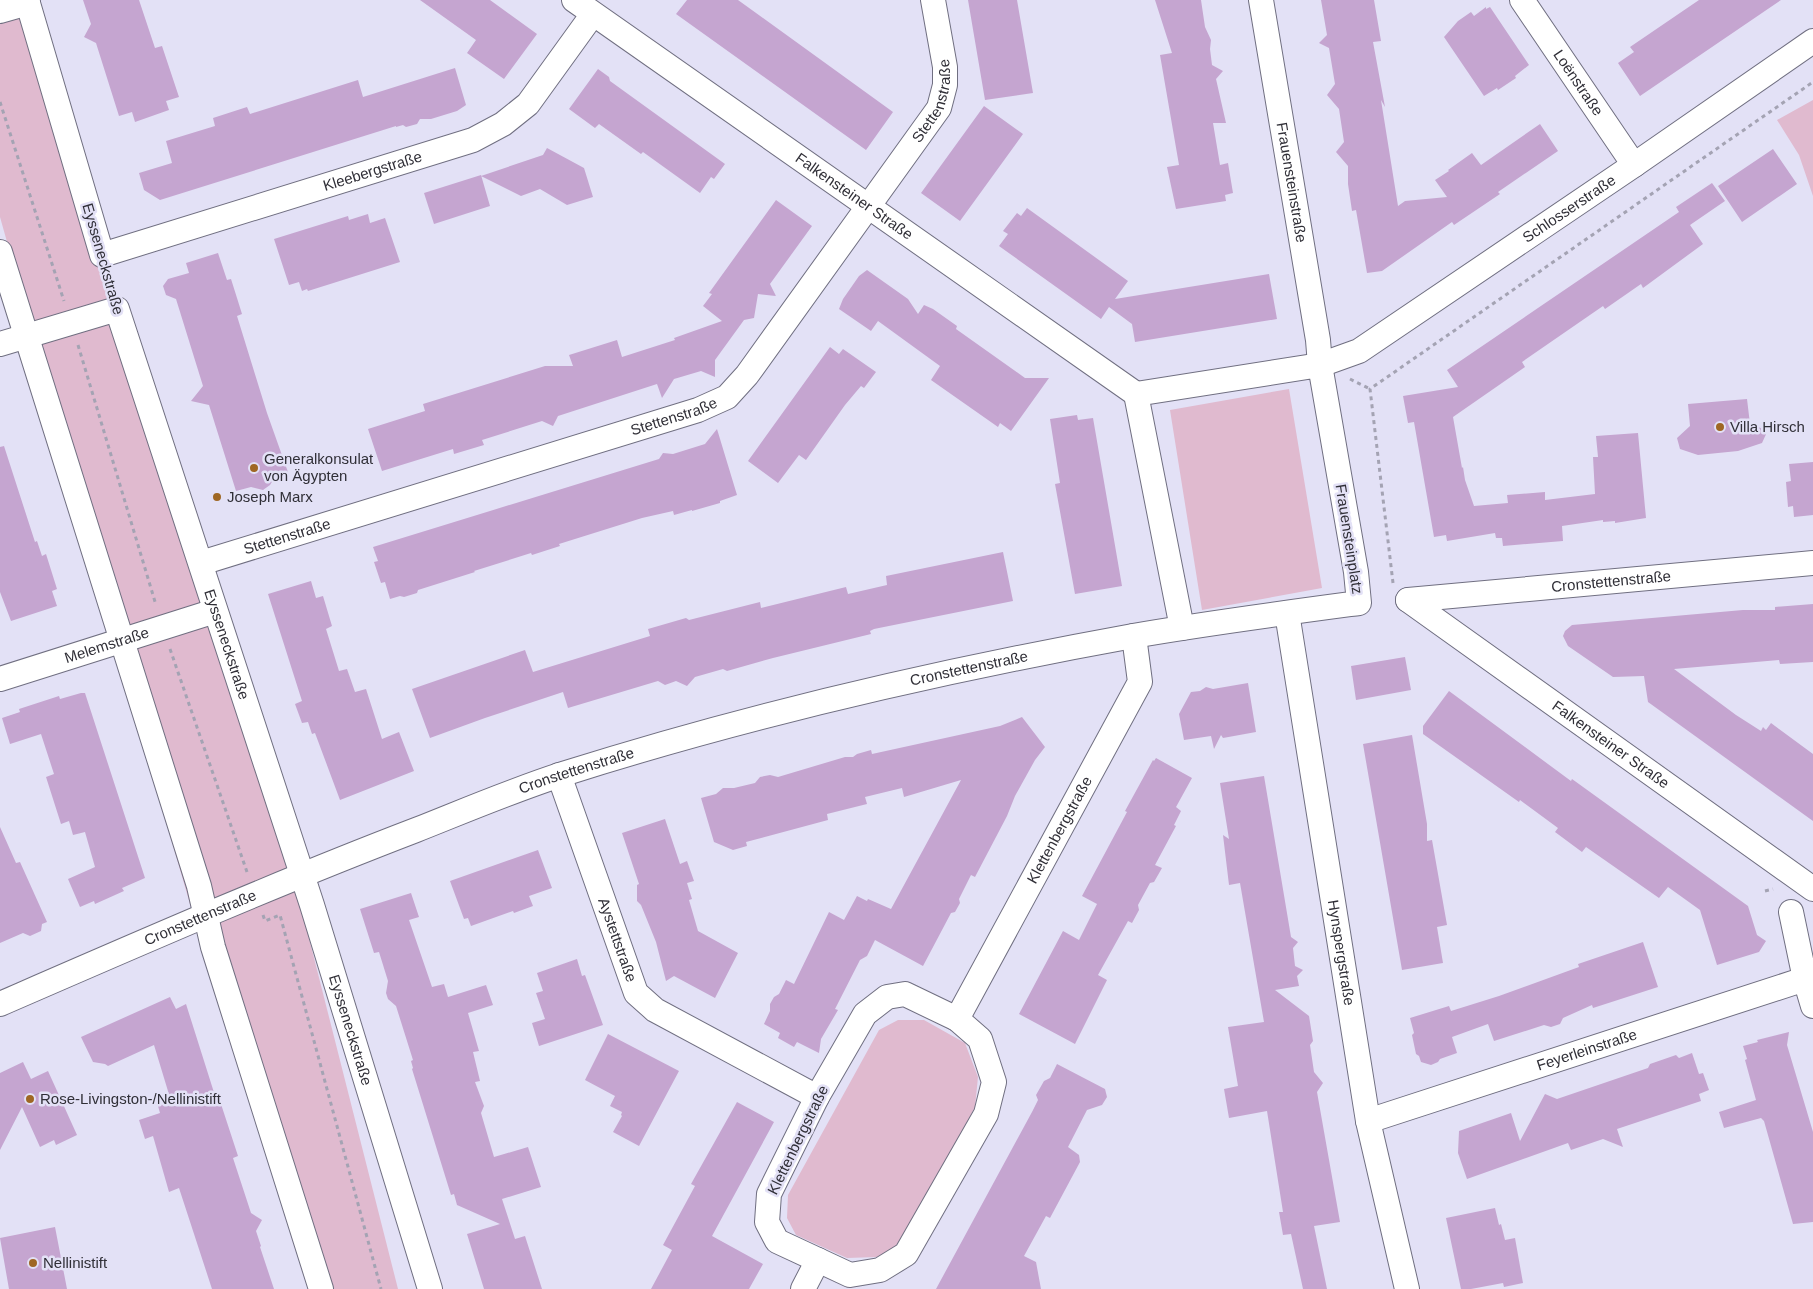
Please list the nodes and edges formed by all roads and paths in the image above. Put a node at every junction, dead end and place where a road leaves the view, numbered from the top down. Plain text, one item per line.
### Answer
1 (574, 0) edge
2 (933, 0) edge
3 (1261, 0) edge
4 (1522, 0) edge
5 (27, 1) edge
6 (0, 11) edge
7 (593, 14) junction
8 (1813, 41) edge
9 (1813, 82) edge
10 (0, 102) edge
11 (1634, 165) junction
12 (868, 206) junction
13 (0, 252) edge
14 (102, 255) joint
15 (71, 322) junction
16 (26, 336) junction
17 (0, 344) edge
18 (1320, 365) junction
19 (1136, 394) junction
20 (201, 563) junction
21 (1813, 563) edge
22 (1401, 595) junction
23 (215, 611) junction
24 (1287, 613) junction
25 (163, 628) junction
26 (1182, 628) junction
27 (1134, 636) junction
28 (121, 641) junction
29 (0, 679) edge
30 (558, 775) junction
31 (302, 875) junction
32 (1813, 890) edge
33 (254, 895) junction
34 (1791, 912) dead end
35 (206, 914) junction
36 (1805, 979) junction
37 (0, 1004) edge
38 (1813, 1006) edge
39 (957, 1019) junction
40 (817, 1098) junction
41 (1368, 1121) junction
42 (818, 1260) junction
43 (321, 1289) edge
44 (381, 1289) edge
45 (430, 1289) edge
46 (803, 1289) edge
47 (1407, 1289) edge

1 - 7 street, Falkensteiner Straße
2 - 12 street, Stettenstraße
3 - 18 street, Frauensteinstraße
4 - 11 street, Loënstraße
5 - 6 street
5 - 14 street, Eysseneckstraße
7 - 12 street, Falkensteiner Straße
7 - 14 street, Kleebergstraße
8 - 11 street, Schlosserstraße
9 - 22 path
10 - 15 path
11 - 18 street, Schlosserstraße
12 - 19 street, Falkensteiner Straße
12 - 20 street, Stettenstraße
13 - 16 street
15 - 16 street
15 - 20 street, Eysseneckstraße
15 - 25 path
16 - 17 street
16 - 28 street
18 - 19 street
18 - 24 street, Frauensteinplatz
19 - 26 street
20 - 23 street, Eysseneckstraße
21 - 22 street, Cronstettenstraße
22 - 32 street, Falkensteiner Straße
23 - 25 street, Melemstraße
23 - 31 street, Eysseneckstraße
24 - 26 street, Frauensteinplatz
24 - 41 street, Hynspergstraße
25 - 28 street, Melemstraße
25 - 33 path
26 - 27 street, Cronstettenstraße
27 - 30 street, Cronstettenstraße
27 - 39 street, Klettenbergstraße
28 - 29 street, Melemstraße
28 - 35 street
30 - 31 street, Cronstettenstraße
30 - 40 street, Aystettstraße
31 - 33 street, Cronstettenstraße
31 - 45 street, Eysseneckstraße
33 - 35 street, Cronstettenstraße
33 - 44 path
34 - 36 street
35 - 37 street, Cronstettenstraße
35 - 43 street
36 - 38 street
36 - 41 street, Feyerleinstraße
39 - 40 street, Klettenbergstraße
39 - 42 street, Klettenbergstraße
40 - 42 street, Klettenbergstraße
41 - 47 street, Hynspergstraße
42 - 46 street

